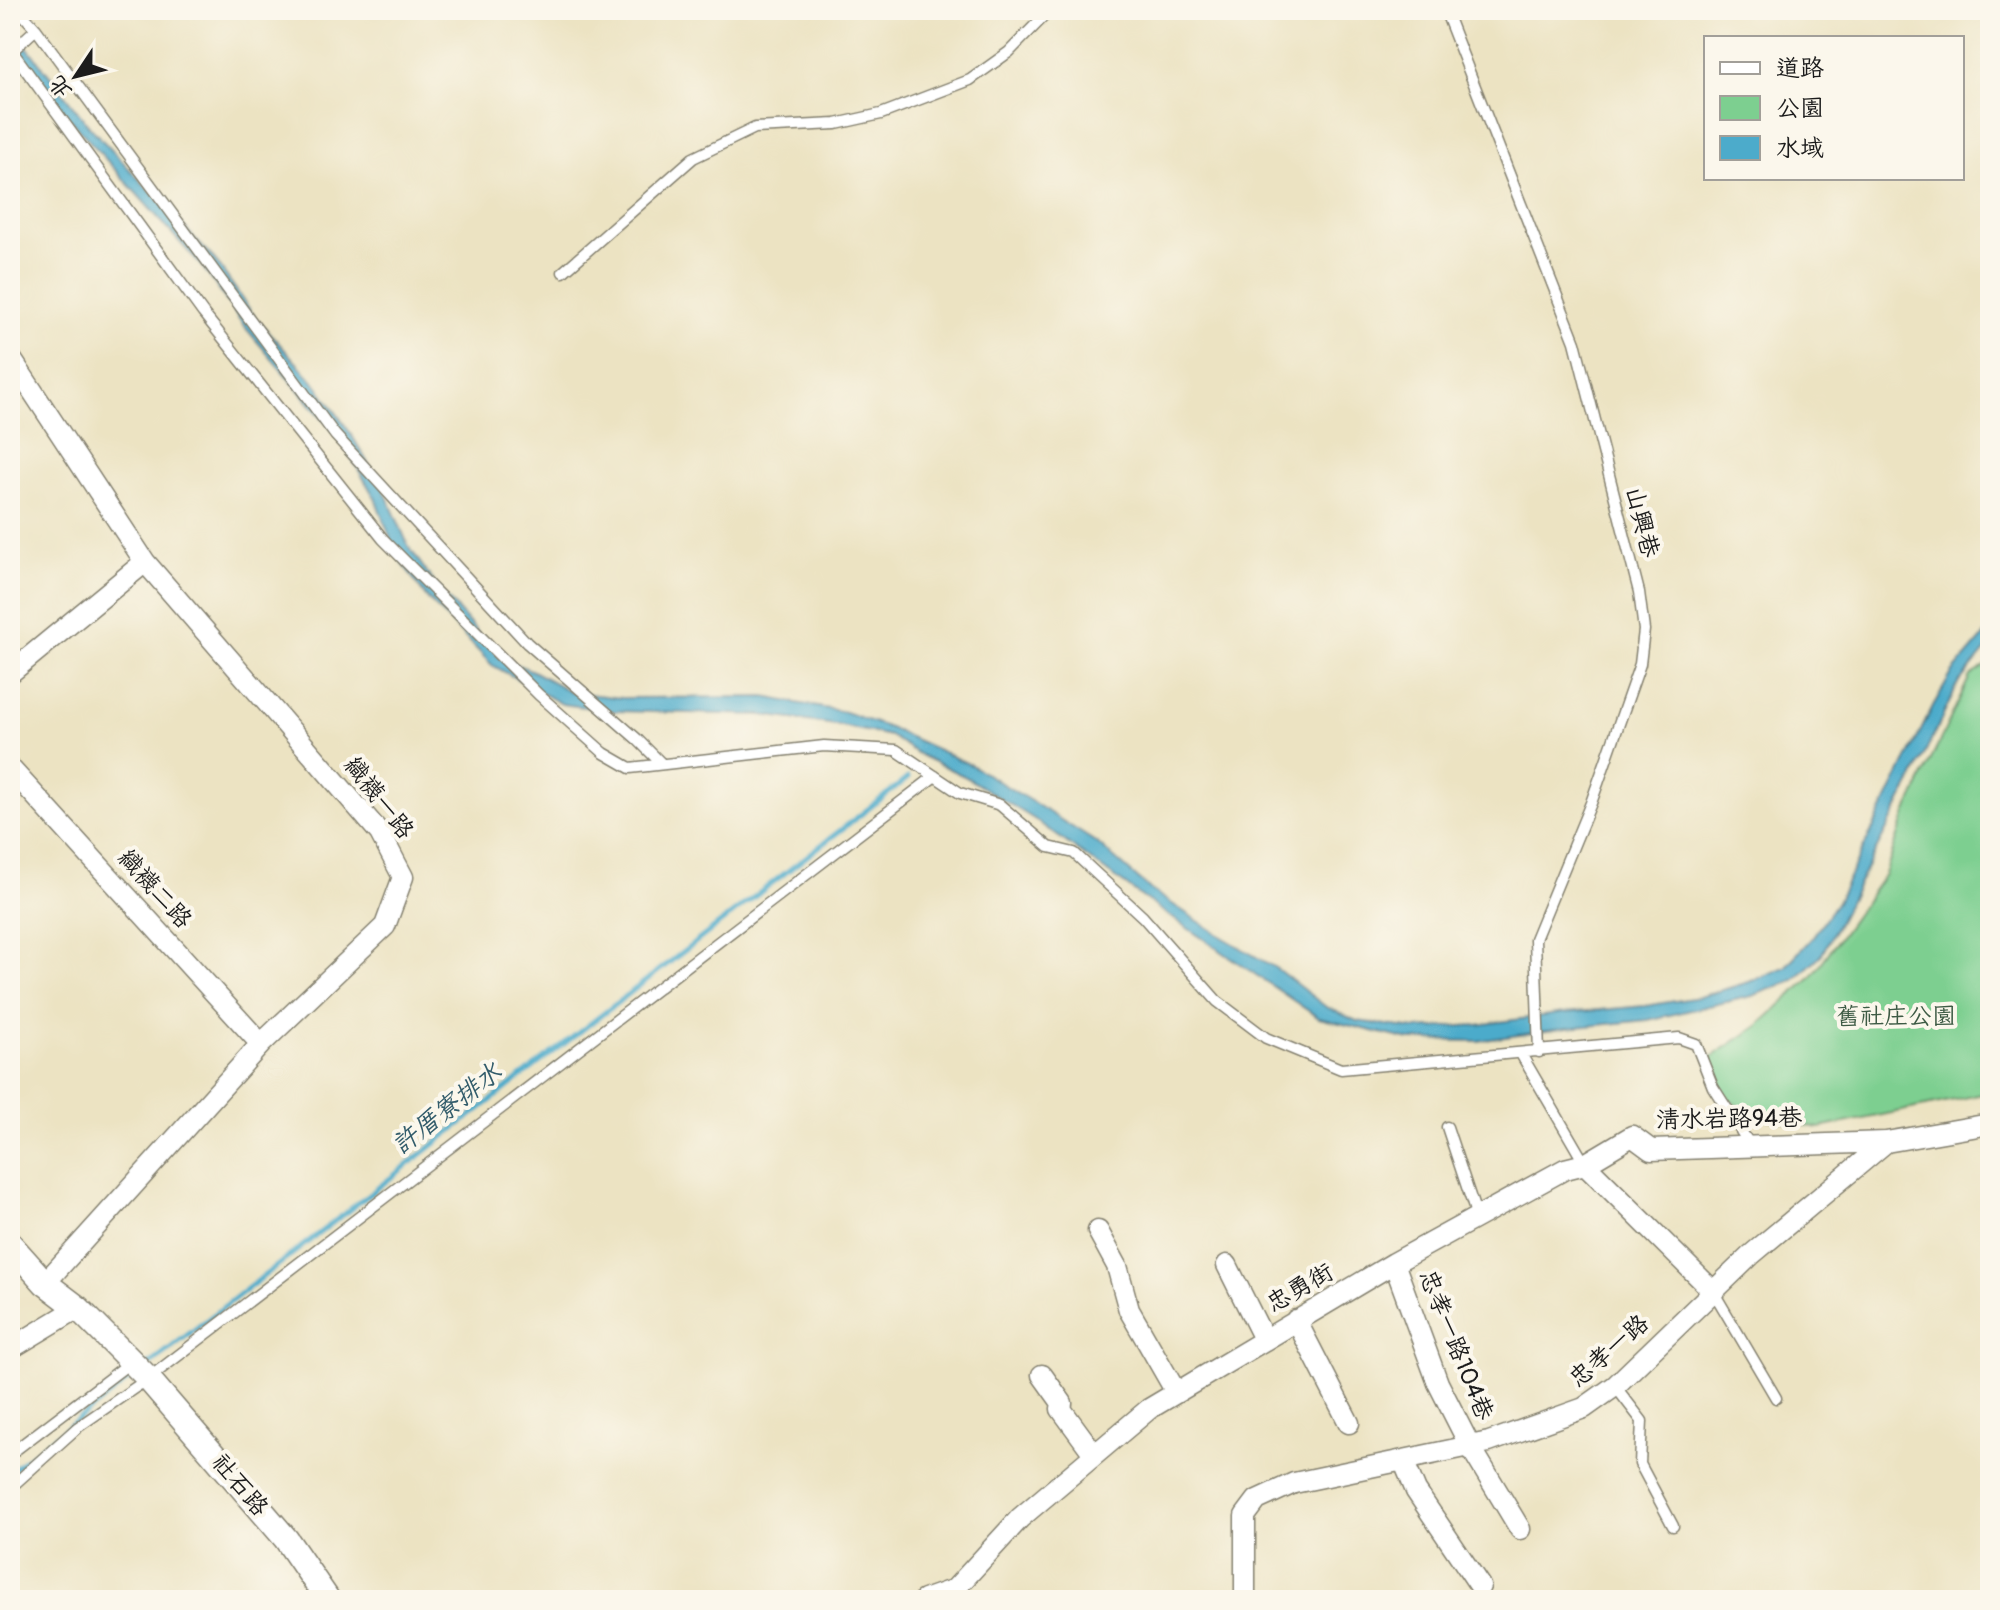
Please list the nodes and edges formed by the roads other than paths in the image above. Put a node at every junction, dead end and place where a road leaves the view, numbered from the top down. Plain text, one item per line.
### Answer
1 (19, 10) edge
2 (1050, 10) edge
3 (1445, 10) edge
4 (36, 29) junction
5 (563, 272) dead end
6 (10, 357) edge
7 (145, 562) junction
8 (10, 673) edge
9 (661, 763) junction
10 (10, 768) edge
11 (935, 776) junction
12 (261, 1044) junction
13 (1539, 1052) junction
14 (1521, 1054) junction
15 (1990, 1124) edge
16 (1447, 1127) dead end
17 (1886, 1142) junction
18 (1751, 1147) junction
19 (1585, 1164) junction
20 (1477, 1217) junction
21 (1098, 1231) dead end
22 (10, 1244) edge
23 (1394, 1263) junction
24 (1227, 1265) dead end
25 (45, 1283) junction
26 (1713, 1291) junction
27 (78, 1308) junction
28 (1296, 1320) junction
29 (1264, 1339) junction
30 (10, 1349) edge
31 (142, 1371) junction
32 (1042, 1375) dead end
33 (1615, 1386) junction
34 (1176, 1392) junction
35 (1776, 1398) dead end
36 (1349, 1423) dead end
37 (1470, 1446) junction
38 (10, 1454) edge
39 (1094, 1454) junction
40 (1403, 1460) junction
41 (10, 1488) edge
42 (1673, 1526) dead end
43 (1520, 1529) dead end
44 (1480, 1586) dead end
45 (328, 1600) edge
46 (924, 1600) edge
47 (1245, 1600) edge

1 - 4 lane
2 - 5 lane
3 - 13 lane, 山興巷
4 - 9 lane
4 - 9 lane
6 - 7 street, 織襪一路
7 - 8 street
7 - 12 street, 織襪一路
9 - 11 lane
10 - 12 street, 織襪二路
11 - 14 lane
11 - 31 lane
12 - 25 street, 織襪一路
13 - 14 lane
13 - 18 lane
14 - 19 lane
15 - 17 street
16 - 20 lane
17 - 18 street, 清水岩路94巷
17 - 26 street, 忠孝一路
18 - 19 street, 清水岩路94巷
19 - 20 street, 忠勇街
19 - 26 street
20 - 23 street, 忠勇街
21 - 34 street
22 - 25 street, 社石路
23 - 28 street, 忠勇街
23 - 37 street, 忠孝一路104巷
24 - 29 street
25 - 27 street, 社石路
26 - 33 street, 忠孝一路
26 - 35 lane
27 - 30 street
27 - 31 street, 社石路
28 - 29 street, 忠勇街
28 - 36 street
29 - 34 street, 忠勇街
31 - 38 lane
31 - 41 lane
31 - 45 street, 社石路
32 - 39 street
33 - 37 street, 忠孝一路
33 - 42 lane
34 - 39 street, 忠勇街
37 - 40 street, 忠孝一路
37 - 43 street, 忠孝一路104巷
39 - 46 street, 忠勇街
40 - 44 street
40 - 47 street, 忠孝一路

